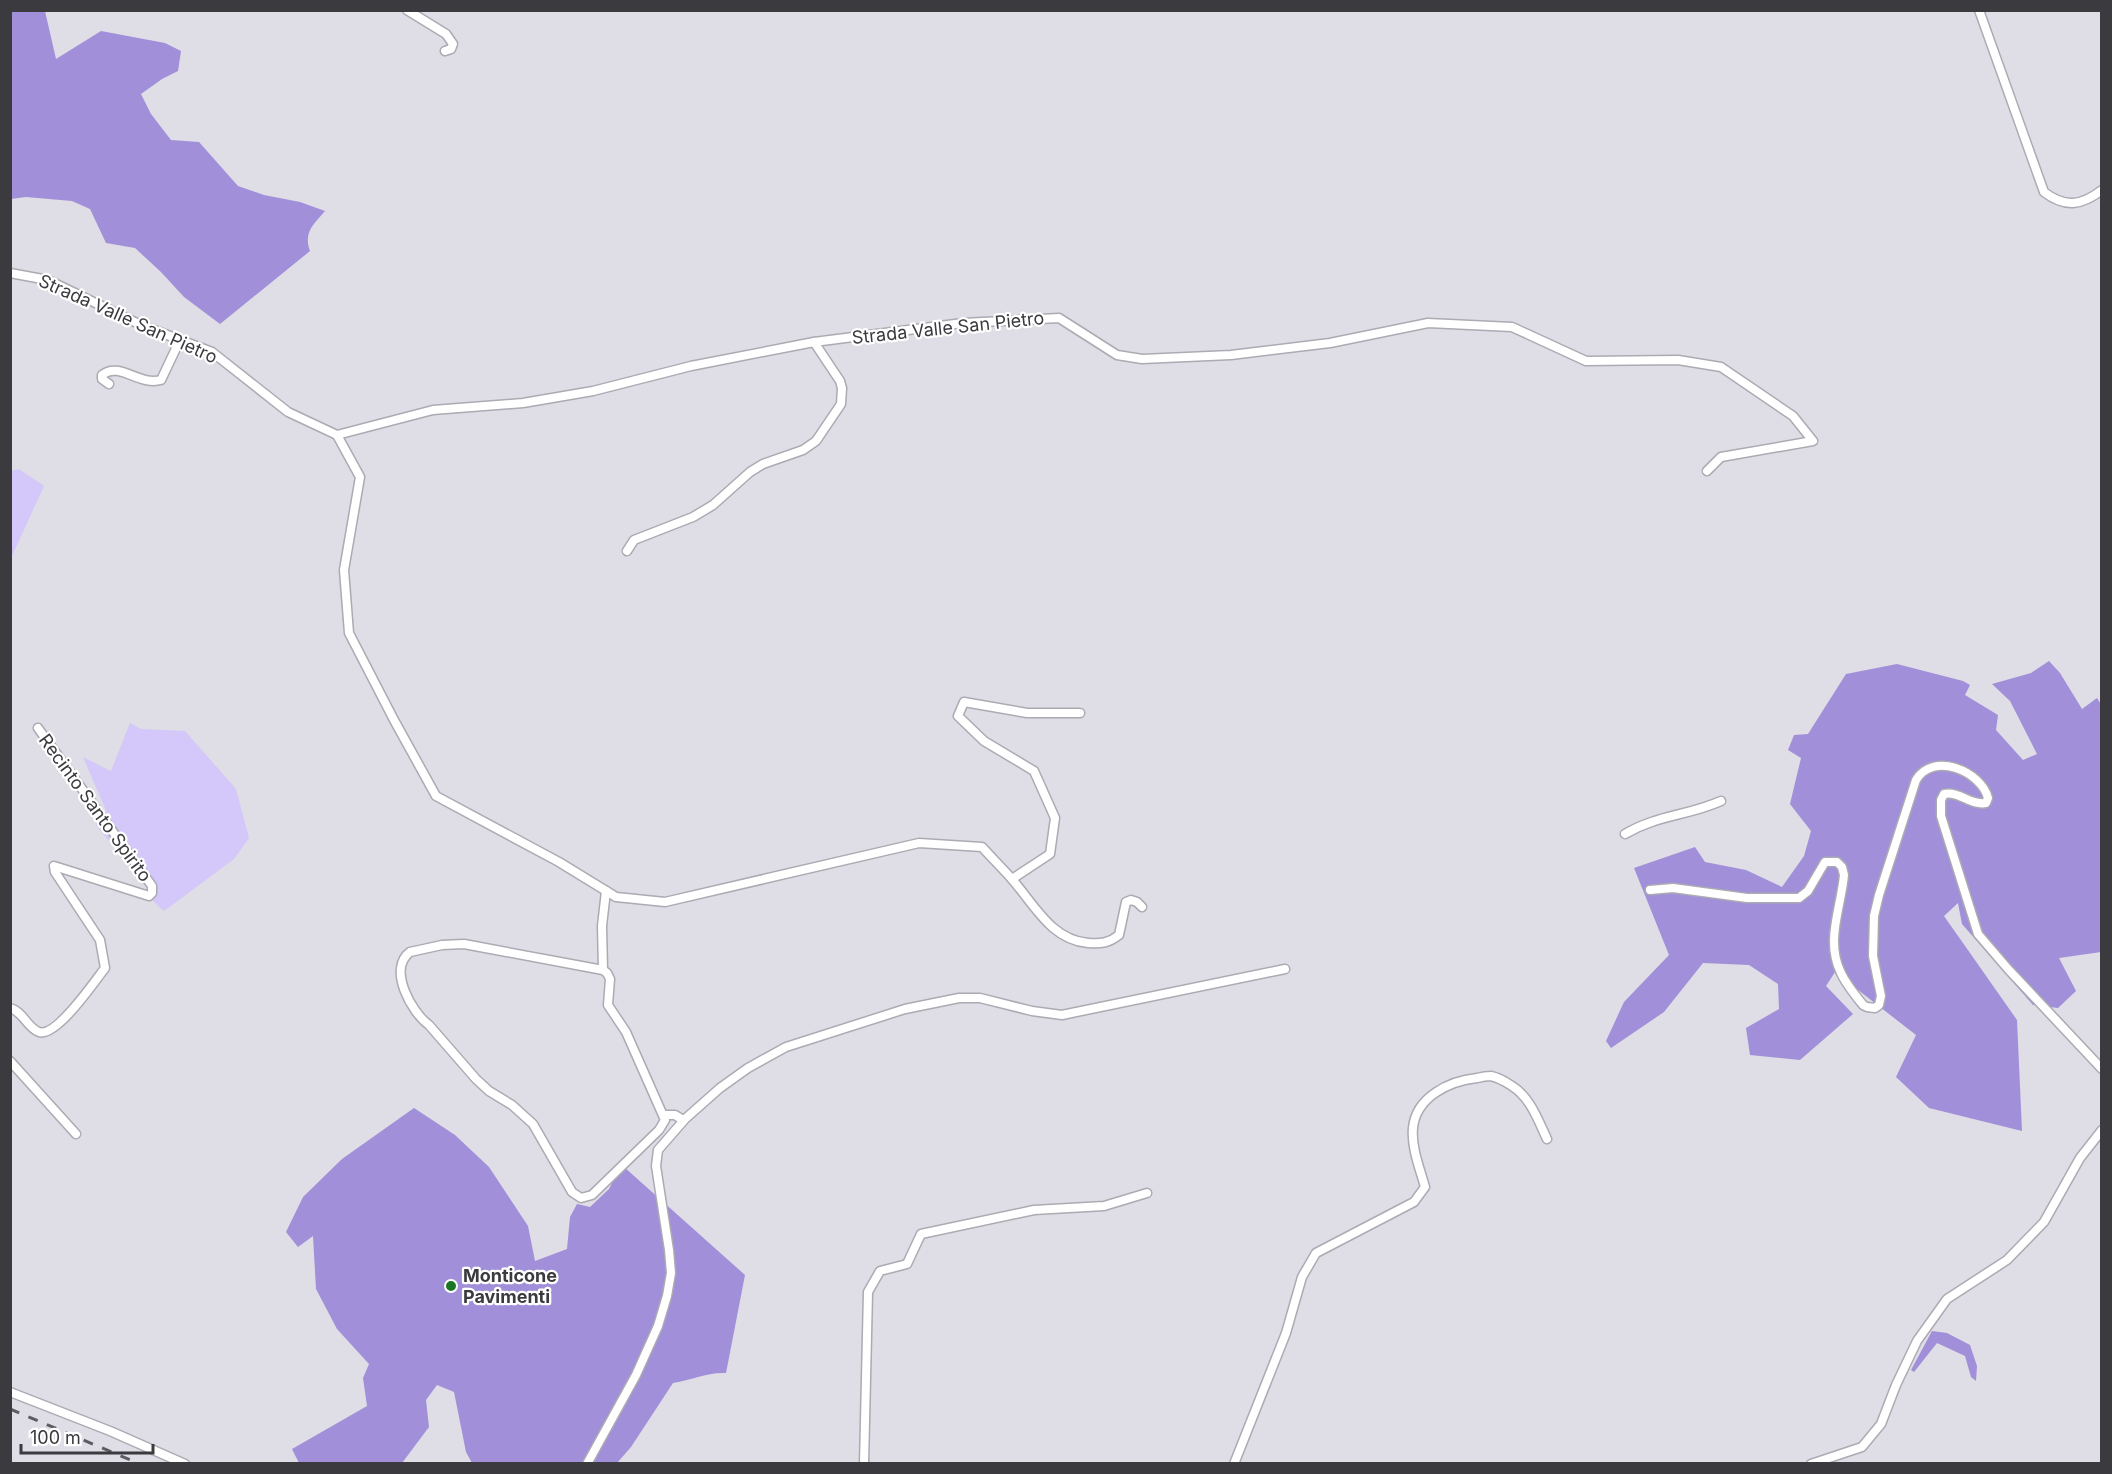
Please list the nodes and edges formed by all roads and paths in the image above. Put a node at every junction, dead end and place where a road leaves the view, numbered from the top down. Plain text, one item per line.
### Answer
1 (407, 10) edge
2 (1979, 10) edge
3 (444, 51) dead end
4 (2102, 190) edge
5 (10, 273) edge
6 (180, 340) junction
7 (814, 342) junction
8 (109, 384) dead end
9 (337, 435) junction
10 (1707, 471) dead end
11 (627, 551) dead end
12 (1080, 713) dead end
13 (38, 729) dead end
14 (1721, 801) dead end
15 (1625, 834) dead end
16 (1012, 879) junction
17 (1650, 890) dead end
18 (606, 891) junction
19 (1142, 907) dead end
20 (1285, 969) dead end
21 (603, 970) junction
22 (10, 1008) edge
23 (10, 1061) edge
24 (2102, 1069) edge
25 (664, 1115) junction
26 (684, 1120) junction
27 (2102, 1130) edge
28 (76, 1134) dead end
29 (1547, 1139) dead end
30 (1147, 1193) dead end
31 (10, 1392) edge
32 (185, 1464) edge
33 (587, 1464) edge
34 (864, 1464) edge
35 (1234, 1464) edge
36 (1810, 1464) edge

1 - 3 street
2 - 4 street
5 - 6 street, Strada Valle San Pietro
6 - 8 street
6 - 9 street, Strada Valle San Pietro
7 - 9 street, Strada Valle San Pietro
7 - 10 street, Strada Valle San Pietro
7 - 11 street
9 - 18 street
12 - 16 street
13 - 22 street, Recinto Santo Spirito
14 - 15 street
16 - 18 street
16 - 19 street
17 - 24 street
18 - 21 street
20 - 26 street
21 - 25 street
21 - 25 street
23 - 28 street
25 - 26 street
26 - 33 street
27 - 36 street
29 - 35 street
30 - 34 street
31 - 32 street

